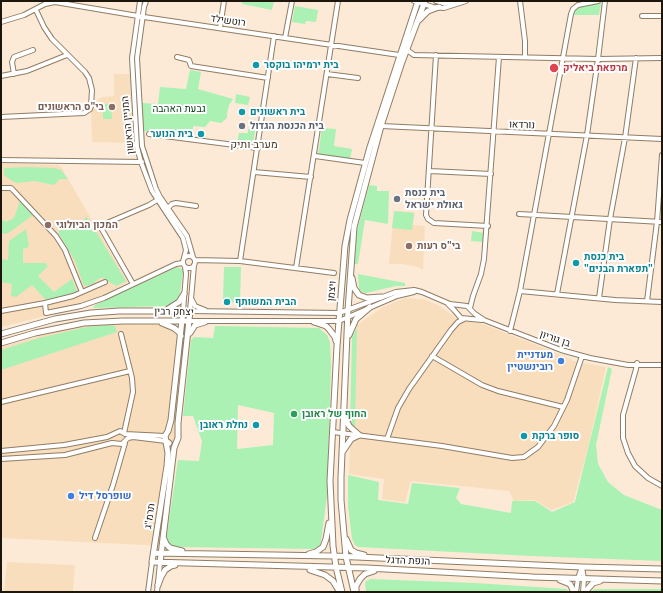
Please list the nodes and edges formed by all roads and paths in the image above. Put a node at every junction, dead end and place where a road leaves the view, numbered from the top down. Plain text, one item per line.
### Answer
1 (52, 1) edge
2 (140, 1) edge
3 (146, 1) edge
4 (224, 1) edge
5 (292, 1) edge
6 (338, 1) edge
7 (417, 1) edge
8 (436, 1) edge
9 (520, 1) edge
10 (598, 1) edge
11 (604, 1) edge
12 (442, 2) edge
13 (463, 2) edge
14 (424, 3) edge
15 (439, 8) junction
16 (36, 10) junction
17 (140, 16) junction
18 (642, 16) dead end
19 (662, 16) edge
20 (1, 22) edge
21 (417, 22) junction
22 (220, 28) junction
23 (274, 36) junction
24 (285, 38) junction
25 (332, 44) junction
26 (32, 50) dead end
27 (407, 50) junction
28 (67, 55) junction
29 (400, 55) junction
30 (436, 55) junction
31 (499, 56) junction
32 (177, 57) dead end
33 (525, 57) junction
34 (563, 57) junction
35 (598, 58) junction
36 (636, 58) junction
37 (662, 58) edge
38 (14, 74) junction
39 (327, 74) junction
40 (1, 76) edge
41 (268, 78) junction
42 (358, 78) dead end
43 (1, 117) edge
44 (381, 126) junction
45 (432, 129) junction
46 (492, 132) junction
47 (149, 134) dead end
48 (548, 134) junction
49 (587, 136) junction
50 (625, 138) junction
51 (662, 139) edge
52 (258, 148) junction
53 (662, 155) edge
54 (315, 156) junction
55 (1, 160) edge
56 (141, 162) junction
57 (146, 162) junction
58 (365, 163) junction
59 (430, 171) junction
60 (254, 172) junction
61 (491, 174) junction
62 (311, 177) junction
63 (1, 188) edge
64 (159, 199) junction
65 (196, 206) dead end
66 (166, 210) junction
67 (518, 214) dead end
68 (533, 215) junction
69 (571, 218) junction
70 (610, 219) junction
71 (657, 222) junction
72 (662, 222) edge
73 (488, 226) junction
74 (194, 261) junction
75 (240, 261) junction
76 (184, 263) junction
77 (296, 268) junction
78 (334, 273) dead end
79 (350, 274) junction
80 (105, 282) dead end
81 (133, 284) junction
82 (520, 291) junction
83 (82, 292) junction
84 (184, 294) junction
85 (557, 294) junction
86 (430, 295) junction
87 (473, 296) junction
88 (381, 297) junction
89 (191, 298) junction
90 (599, 298) junction
91 (647, 301) junction
92 (662, 302) edge
93 (45, 303) junction
94 (446, 303) junction
95 (463, 305) junction
96 (370, 307) junction
97 (470, 309) junction
98 (164, 310) junction
99 (348, 310) junction
100 (1, 311) edge
101 (183, 311) junction
102 (190, 311) junction
103 (209, 312) junction
104 (339, 313) junction
105 (457, 314) junction
106 (348, 317) junction
107 (465, 319) junction
108 (151, 321) junction
109 (182, 321) junction
110 (190, 321) junction
111 (339, 321) junction
112 (488, 321) junction
113 (204, 322) junction
114 (314, 322) junction
115 (452, 330) junction
116 (510, 331) junction
117 (1, 334) edge
118 (121, 334) dead end
119 (181, 339) junction
120 (188, 342) junction
121 (1, 343) edge
122 (347, 344) junction
123 (337, 346) junction
124 (432, 356) junction
125 (582, 356) junction
126 (636, 365) junction
127 (662, 365) edge
128 (130, 371) junction
129 (1, 402) edge
130 (564, 407) junction
131 (344, 410) junction
132 (126, 422) junction
133 (333, 432) junction
134 (124, 433) junction
135 (136, 433) junction
136 (343, 433) junction
137 (114, 434) junction
138 (177, 434) junction
139 (359, 435) junction
140 (166, 437) junction
141 (387, 439) junction
142 (126, 441) junction
143 (176, 442) junction
144 (116, 444) junction
145 (1, 451) edge
146 (342, 453) junction
147 (1, 459) edge
148 (121, 461) junction
149 (662, 486) edge
150 (331, 512) junction
151 (343, 529) junction
152 (163, 536) junction
153 (95, 538) dead end
154 (154, 553) junction
155 (161, 554) junction
156 (199, 554) junction
157 (304, 556) junction
158 (334, 556) junction
159 (346, 557) junction
160 (380, 558) junction
161 (152, 562) junction
162 (160, 563) junction
163 (181, 563) junction
164 (284, 566) junction
165 (582, 567) junction
166 (336, 568) junction
167 (348, 568) junction
168 (384, 569) junction
169 (662, 569) edge
170 (550, 577) junction
171 (578, 578) junction
172 (584, 579) junction
173 (609, 580) junction
174 (662, 581) edge
175 (158, 585) junction
176 (148, 592) edge
177 (157, 592) edge
178 (341, 592) edge
179 (355, 592) edge
180 (575, 592) edge
181 (584, 592) edge

1 - 16 street
1 - 17 street, רוטשילד
2 - 17 street, המניין הראשון
3 - 17 street, המניין הראשון
4 - 22 street
5 - 24 street
6 - 25 street
7 - 14 street
7 - 29 main road, ויצמן
8 - 12 street
9 - 33 street
10 - 34 street
11 - 35 street
12 - 13 street
13 - 15 street
14 - 15 street
14 - 21 main road, ויצמן
15 - 21 main road
16 - 20 street
16 - 28 street
17 - 22 street, רוטשילד
17 - 56 street, המניין הראשון
17 - 57 street, המניין הראשון
18 - 19 street
21 - 27 main road, ויצמן
22 - 23 street, רוטשילד
23 - 24 street, רוטשילד
23 - 41 street
24 - 25 street, רוטשילד
25 - 29 street, רוטשילד
25 - 39 street
26 - 38 street
27 - 30 street
27 - 44 main road, ויצמן
28 - 38 street
28 - 43 street
29 - 58 main road, ויצמן
30 - 31 street
30 - 45 street
31 - 33 street
31 - 46 street
32 - 41 street
33 - 34 street
34 - 35 street
34 - 48 street
35 - 36 street
35 - 49 street
36 - 37 street
36 - 50 street
38 - 40 street
39 - 42 street
39 - 54 street
41 - 52 street
44 - 45 street, נורדאו
44 - 79 main road, ויצמן
45 - 46 street, נורדאו
45 - 59 street
46 - 48 street, נורדאו
46 - 61 street
47 - 52 street
48 - 49 street, נורדאו
48 - 68 street
49 - 50 street, נורדאו
49 - 69 street
50 - 51 street, נורדאו
50 - 70 street
52 - 60 street
53 - 71 street
54 - 58 street
54 - 62 street
55 - 56 street
56 - 57 street
56 - 64 street, המניין הראשון
57 - 64 street, המניין הראשון
58 - 104 main road, ויצמן
59 - 61 street
59 - 73 street
60 - 62 street
60 - 75 street
61 - 73 street
62 - 77 street
63 - 83 street
64 - 66 street, המניין הראשון
64 - 81 street
65 - 66 street
66 - 74 street, המניין הראשון
66 - 76 street, המניין הראשון
67 - 68 street
68 - 69 street
68 - 82 street
69 - 70 street
69 - 85 street
70 - 71 street
70 - 90 street
71 - 72 street
71 - 91 street
73 - 87 street
74 - 75 street
74 - 76 street
74 - 76 street
74 - 89 street, המניין הראשון
75 - 77 street
76 - 81 street
76 - 84 street, המניין הראשון
77 - 78 street
79 - 88 main road
79 - 99 main road, ויצמן
80 - 83 street
81 - 93 street
82 - 85 street
82 - 116 street
83 - 93 street
84 - 98 main road
84 - 101 street, המניין הראשון
85 - 90 street
86 - 88 street
86 - 94 street
86 - 96 street
87 - 95 street
87 - 97 street
88 - 99 street
89 - 102 street, המניין הראשון
89 - 103 street
90 - 91 street
91 - 92 street
93 - 100 street
94 - 95 street
94 - 105 street
95 - 97 street
95 - 105 street
96 - 106 street
96 - 122 main road
97 - 107 street
97 - 112 street, בן גוריון
98 - 101 main road, יצחק רבין
98 - 117 main road, יצחק רבין
99 - 104 street, יצחק רבין
99 - 106 main road, ויצמן
101 - 102 main road, יצחק רבין
101 - 109 main road, המניין הראשון
102 - 103 street, יצחק רבין
102 - 110 main road, המניין הראשון
103 - 104 street, יצחק רבין
104 - 111 main road, ויצמן
105 - 107 street
105 - 115 street
106 - 111 street, יצחק רבין
106 - 122 main road, ויצמן
107 - 112 street, בן גוריון
107 - 115 street
108 - 109 main road, יצחק רבין
108 - 119 main road
108 - 121 main road, יצחק רבין
109 - 110 main road, יצחק רבין
109 - 119 main road, תרמ"ג
110 - 113 street, יצחק רבין
110 - 120 main road
111 - 114 street, יצחק רבין
111 - 123 main road, ויצמן
112 - 116 street, בן גוריון
113 - 114 street, יצחק רבין
113 - 120 main road
114 - 123 main road
115 - 124 street
116 - 125 street, בן גוריון
118 - 128 street
119 - 140 main road, תרמ"ג
120 - 138 main road
122 - 131 main road, ויצמן
123 - 133 main road, ויצמן
124 - 130 street
124 - 141 street
125 - 126 street, בן גוריון
125 - 130 street
126 - 127 street, בן גוריון
126 - 149 street
128 - 129 street
128 - 132 street
130 - 141 street
131 - 136 main road, ויצמן
131 - 139 main road
132 - 134 street
132 - 135 street
133 - 136 street
133 - 150 main road, ויצמן
134 - 135 street
134 - 137 street
134 - 142 street
135 - 140 street
136 - 139 street
136 - 146 main road, ויצמן
137 - 144 street
137 - 145 street
138 - 140 main road
138 - 143 main road
139 - 141 street
139 - 146 main road
140 - 142 street
140 - 143 main road
140 - 154 main road, תרמ"ג
142 - 144 street
142 - 148 street
143 - 152 main road, תרמ"ג
144 - 147 street
144 - 148 street
146 - 151 main road, ויצמן
148 - 153 street
150 - 157 main road
150 - 158 main road, ויצמן
151 - 159 main road, ויצמן
151 - 160 main road
152 - 155 main road, תרמ"ג
152 - 156 main road
154 - 155 main road, הנפת הדגל
154 - 161 main road, תרמ"ג
155 - 156 main road, הנפת הדגל
155 - 162 main road, תרמ"ג
156 - 157 main road, הנפת הדגל
157 - 158 main road, הנפת הדגל
158 - 159 main road, הנפת הדגל
158 - 166 main road, ויצמן
159 - 160 main road, הנפת הדגל
159 - 167 main road, ויצמן
160 - 165 main road, הנפת הדגל
161 - 162 main road, הנפת הדגל
161 - 176 street, תרמ"ג
162 - 163 main road, הנפת הדגל
162 - 175 street, תרמ"ג
163 - 164 main road, הנפת הדגל
163 - 175 main road
164 - 166 main road, הנפת הדגל
164 - 178 main road
165 - 169 main road, הנפת הדגל
165 - 171 street
165 - 172 street
166 - 167 main road, הנפת הדגל
166 - 178 main road, ויצמן
167 - 168 main road, הנפת הדגל
167 - 179 main road, ויצמן
168 - 170 main road, הנפת הדגל
168 - 179 main road
170 - 171 main road, הנפת הדגל
170 - 180 main road
171 - 172 main road, הנפת הדגל
171 - 180 street
172 - 173 main road, הנפת הדגל
172 - 181 street
173 - 174 main road, הנפת הדגל
173 - 181 main road
175 - 177 street, תרמ"ג

